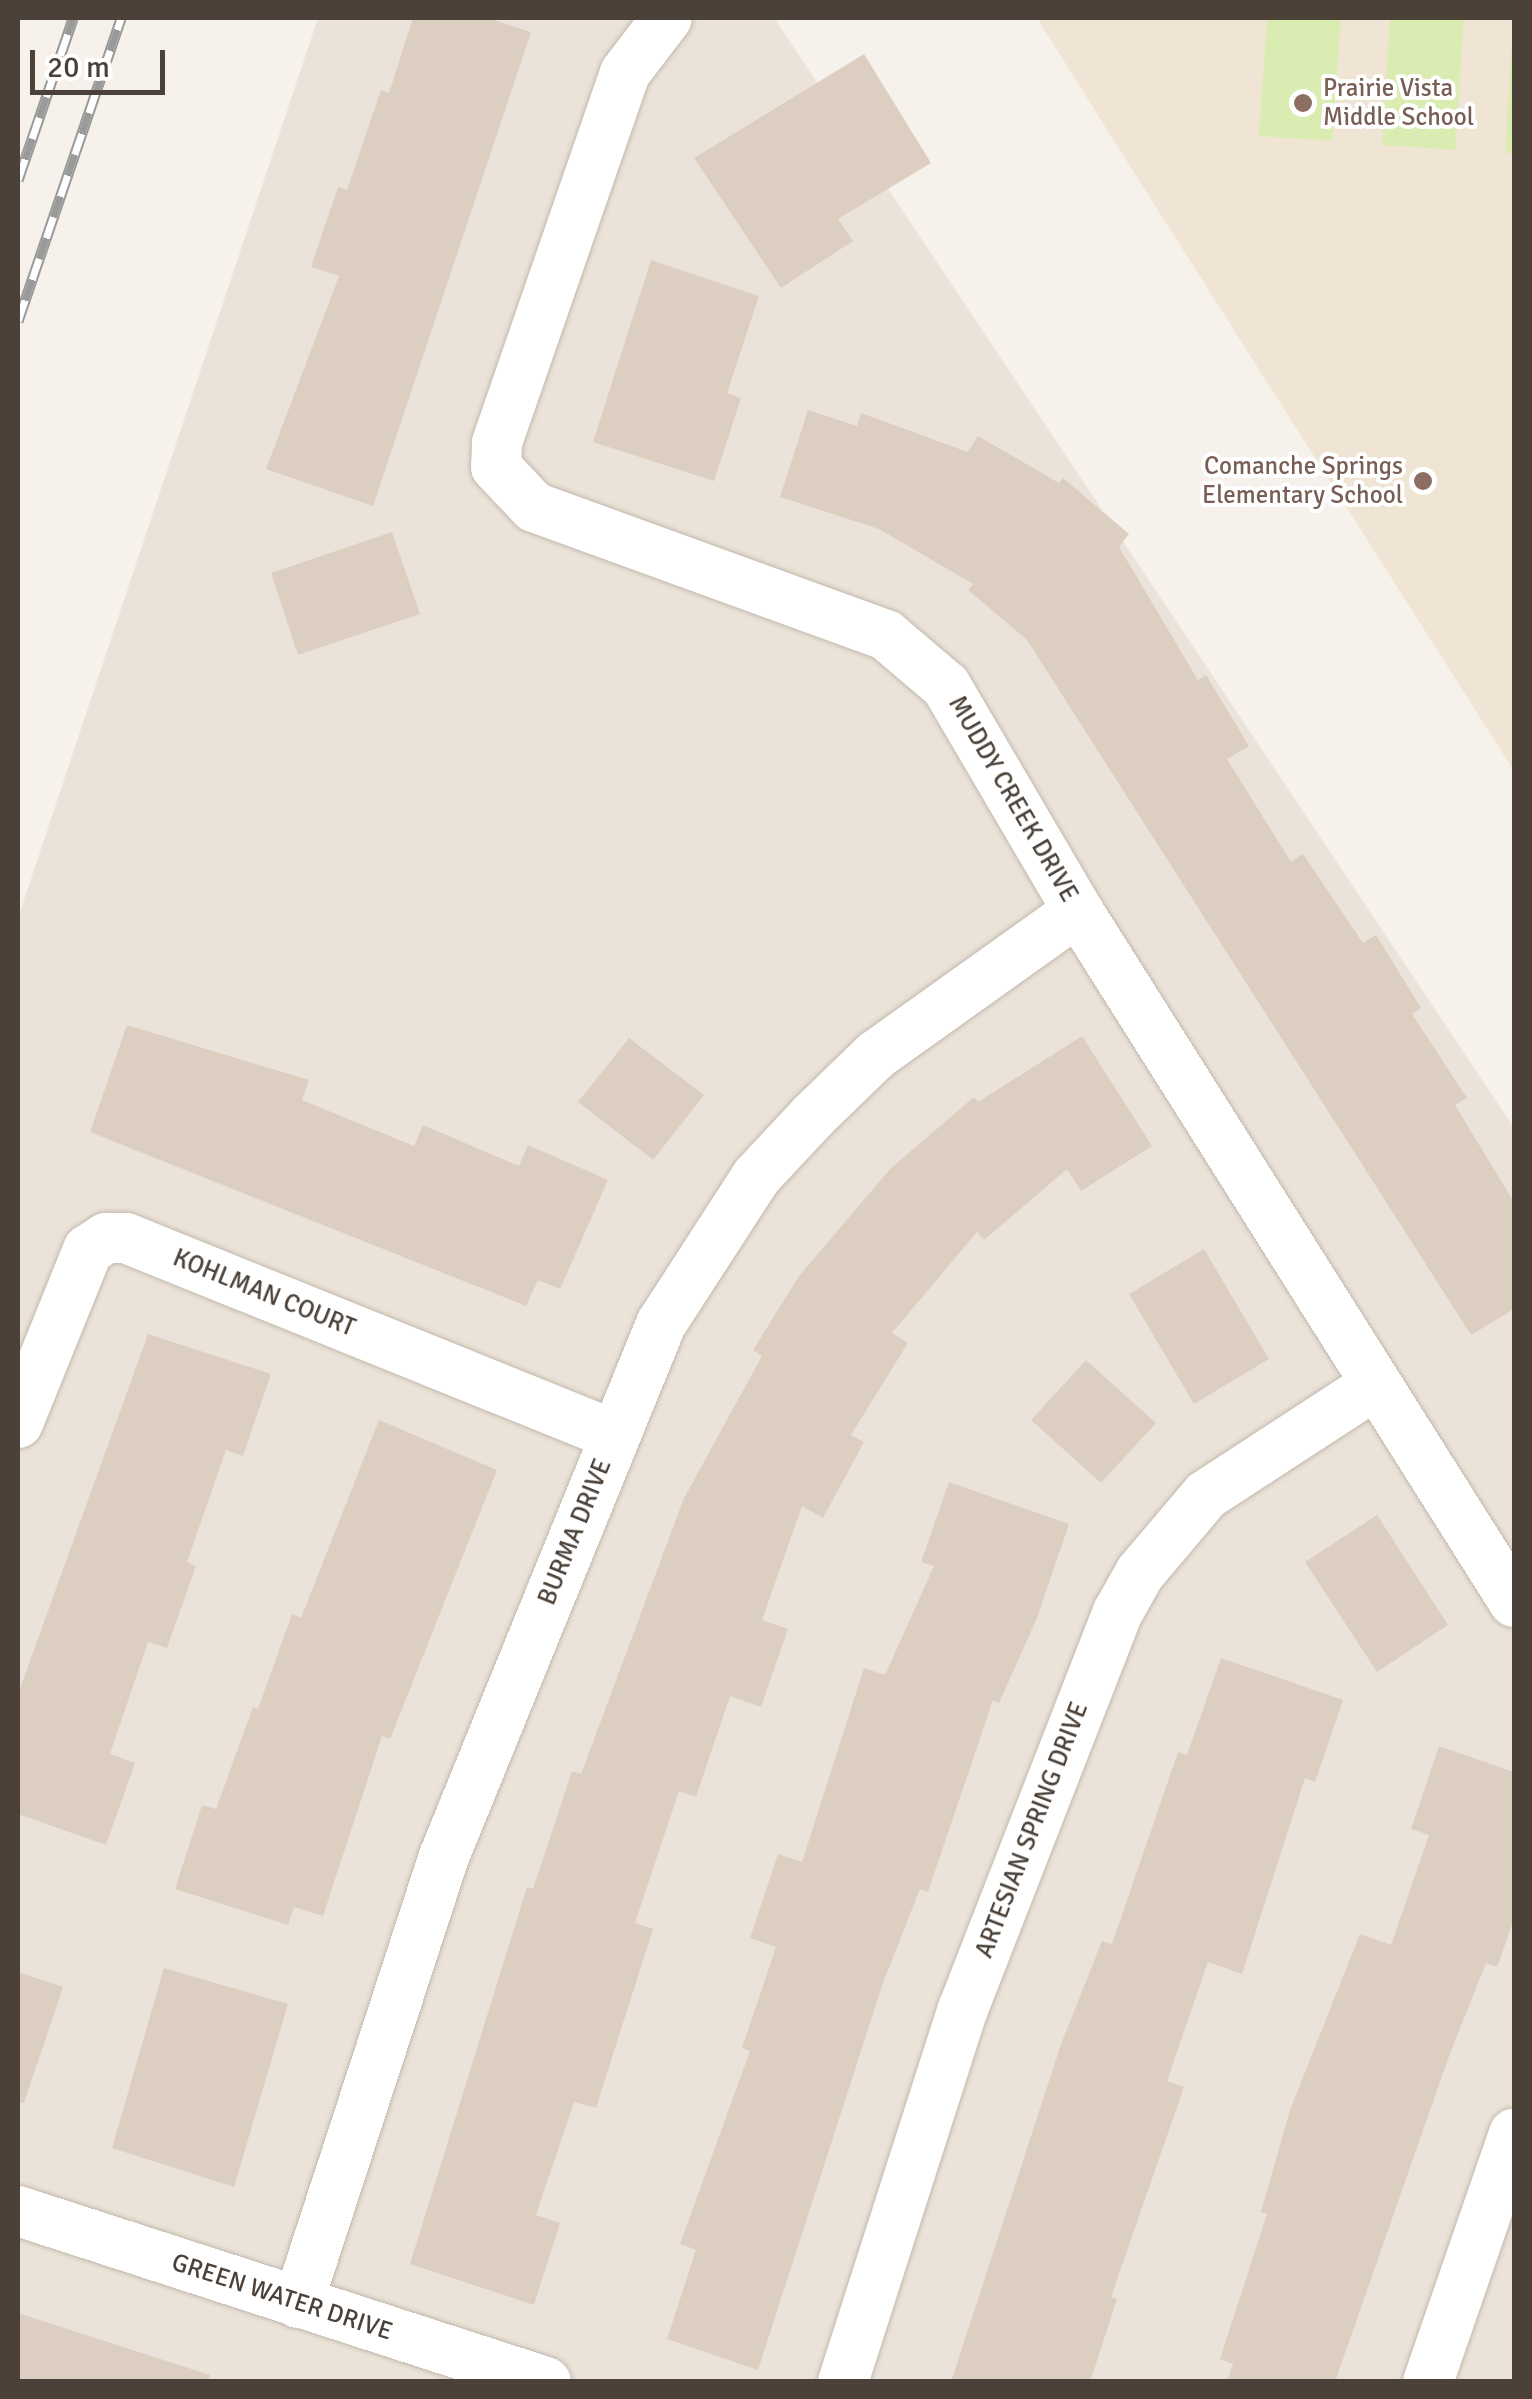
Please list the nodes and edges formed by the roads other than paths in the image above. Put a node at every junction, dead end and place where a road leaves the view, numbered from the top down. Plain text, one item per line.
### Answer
1 (667, 18) edge
2 (1078, 911) junction
3 (1375, 1384) junction
4 (18, 1424) edge
5 (614, 1435) junction
6 (1514, 1602) edge
7 (1514, 2133) edge
8 (18, 2211) edge
9 (298, 2303) junction
10 (546, 2382) edge
11 (843, 2382) edge
12 (1428, 2382) edge

1 - 2 street, MUDDY CREEK DRIVE
2 - 3 street, MUDDY CREEK DRIVE
2 - 5 street, BURMA DRIVE
3 - 6 street, MUDDY CREEK DRIVE
3 - 11 street, ARTESIAN SPRING DRIVE
4 - 5 street, KOHLMAN COURT
5 - 9 street, BURMA DRIVE
7 - 12 street
8 - 9 street, GREEN WATER DRIVE
9 - 10 street, GREEN WATER DRIVE

